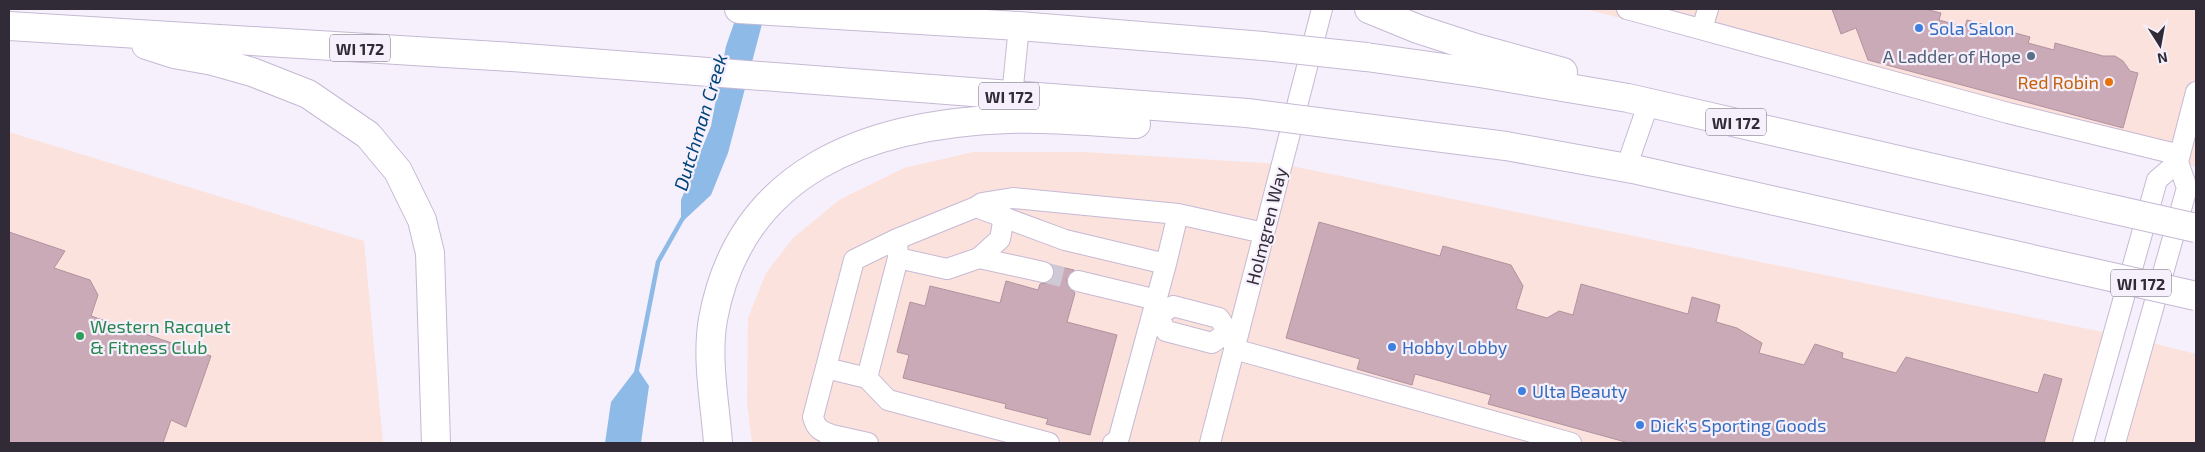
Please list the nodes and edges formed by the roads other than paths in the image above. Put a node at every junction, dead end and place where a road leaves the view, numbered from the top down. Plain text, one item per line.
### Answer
1 (739, 9) edge
2 (1322, 9) edge
3 (1627, 9) edge
4 (1708, 9) edge
5 (1372, 10) edge
6 (1019, 26) junction
7 (20, 27) edge
8 (1702, 29) junction
9 (105, 32) junction
10 (2196, 92) edge
11 (1012, 96) junction
12 (1638, 100) junction
13 (1245, 121) junction
14 (2193, 121) edge
15 (2179, 159) junction
16 (1626, 168) junction
17 (976, 207) junction
18 (1178, 214) junction
19 (1004, 217) junction
20 (2196, 228) edge
21 (1264, 233) junction
22 (897, 249) junction
23 (980, 258) junction
24 (1166, 264) junction
25 (1043, 272) tunnel mouth
26 (1078, 281) tunnel mouth
27 (2196, 296) edge
28 (1157, 300) junction
29 (1234, 339) junction
30 (826, 368) junction
31 (867, 378) junction
32 (831, 439) edge
33 (436, 443) edge
34 (718, 443) edge
35 (868, 443) edge
36 (1049, 443) edge
37 (1113, 443) edge
38 (1210, 443) edge
39 (1571, 443) edge
40 (2083, 443) edge
41 (2116, 443) edge

1 - 6 highway, WI 172
2 - 21 street, Holmgren Way
3 - 8 street
4 - 8 street
5 - 12 highway
6 - 11 street
6 - 12 highway, WI 172, bridge
7 - 9 highway, WI 172
8 - 15 street
9 - 11 highway, WI 172
9 - 33 highway
10 - 14 street
11 - 13 highway, WI 172
12 - 16 street
12 - 20 highway, WI 172, bridge
13 - 16 highway, WI 172, bridge
13 - 34 highway
14 - 15 street
15 - 40 street
15 - 41 street
16 - 27 highway, WI 172, bridge
17 - 18 street
17 - 19 street
17 - 22 street
18 - 21 street
18 - 24 street
19 - 23 street
19 - 24 street
21 - 29 street, Holmgren Way
22 - 23 street
22 - 30 street
22 - 31 street
23 - 25 street
24 - 28 street
26 - 28 street
28 - 37 street
29 - 38 street, Holmgren Way
29 - 39 street
30 - 31 street
30 - 32 street
31 - 36 street
32 - 35 street

